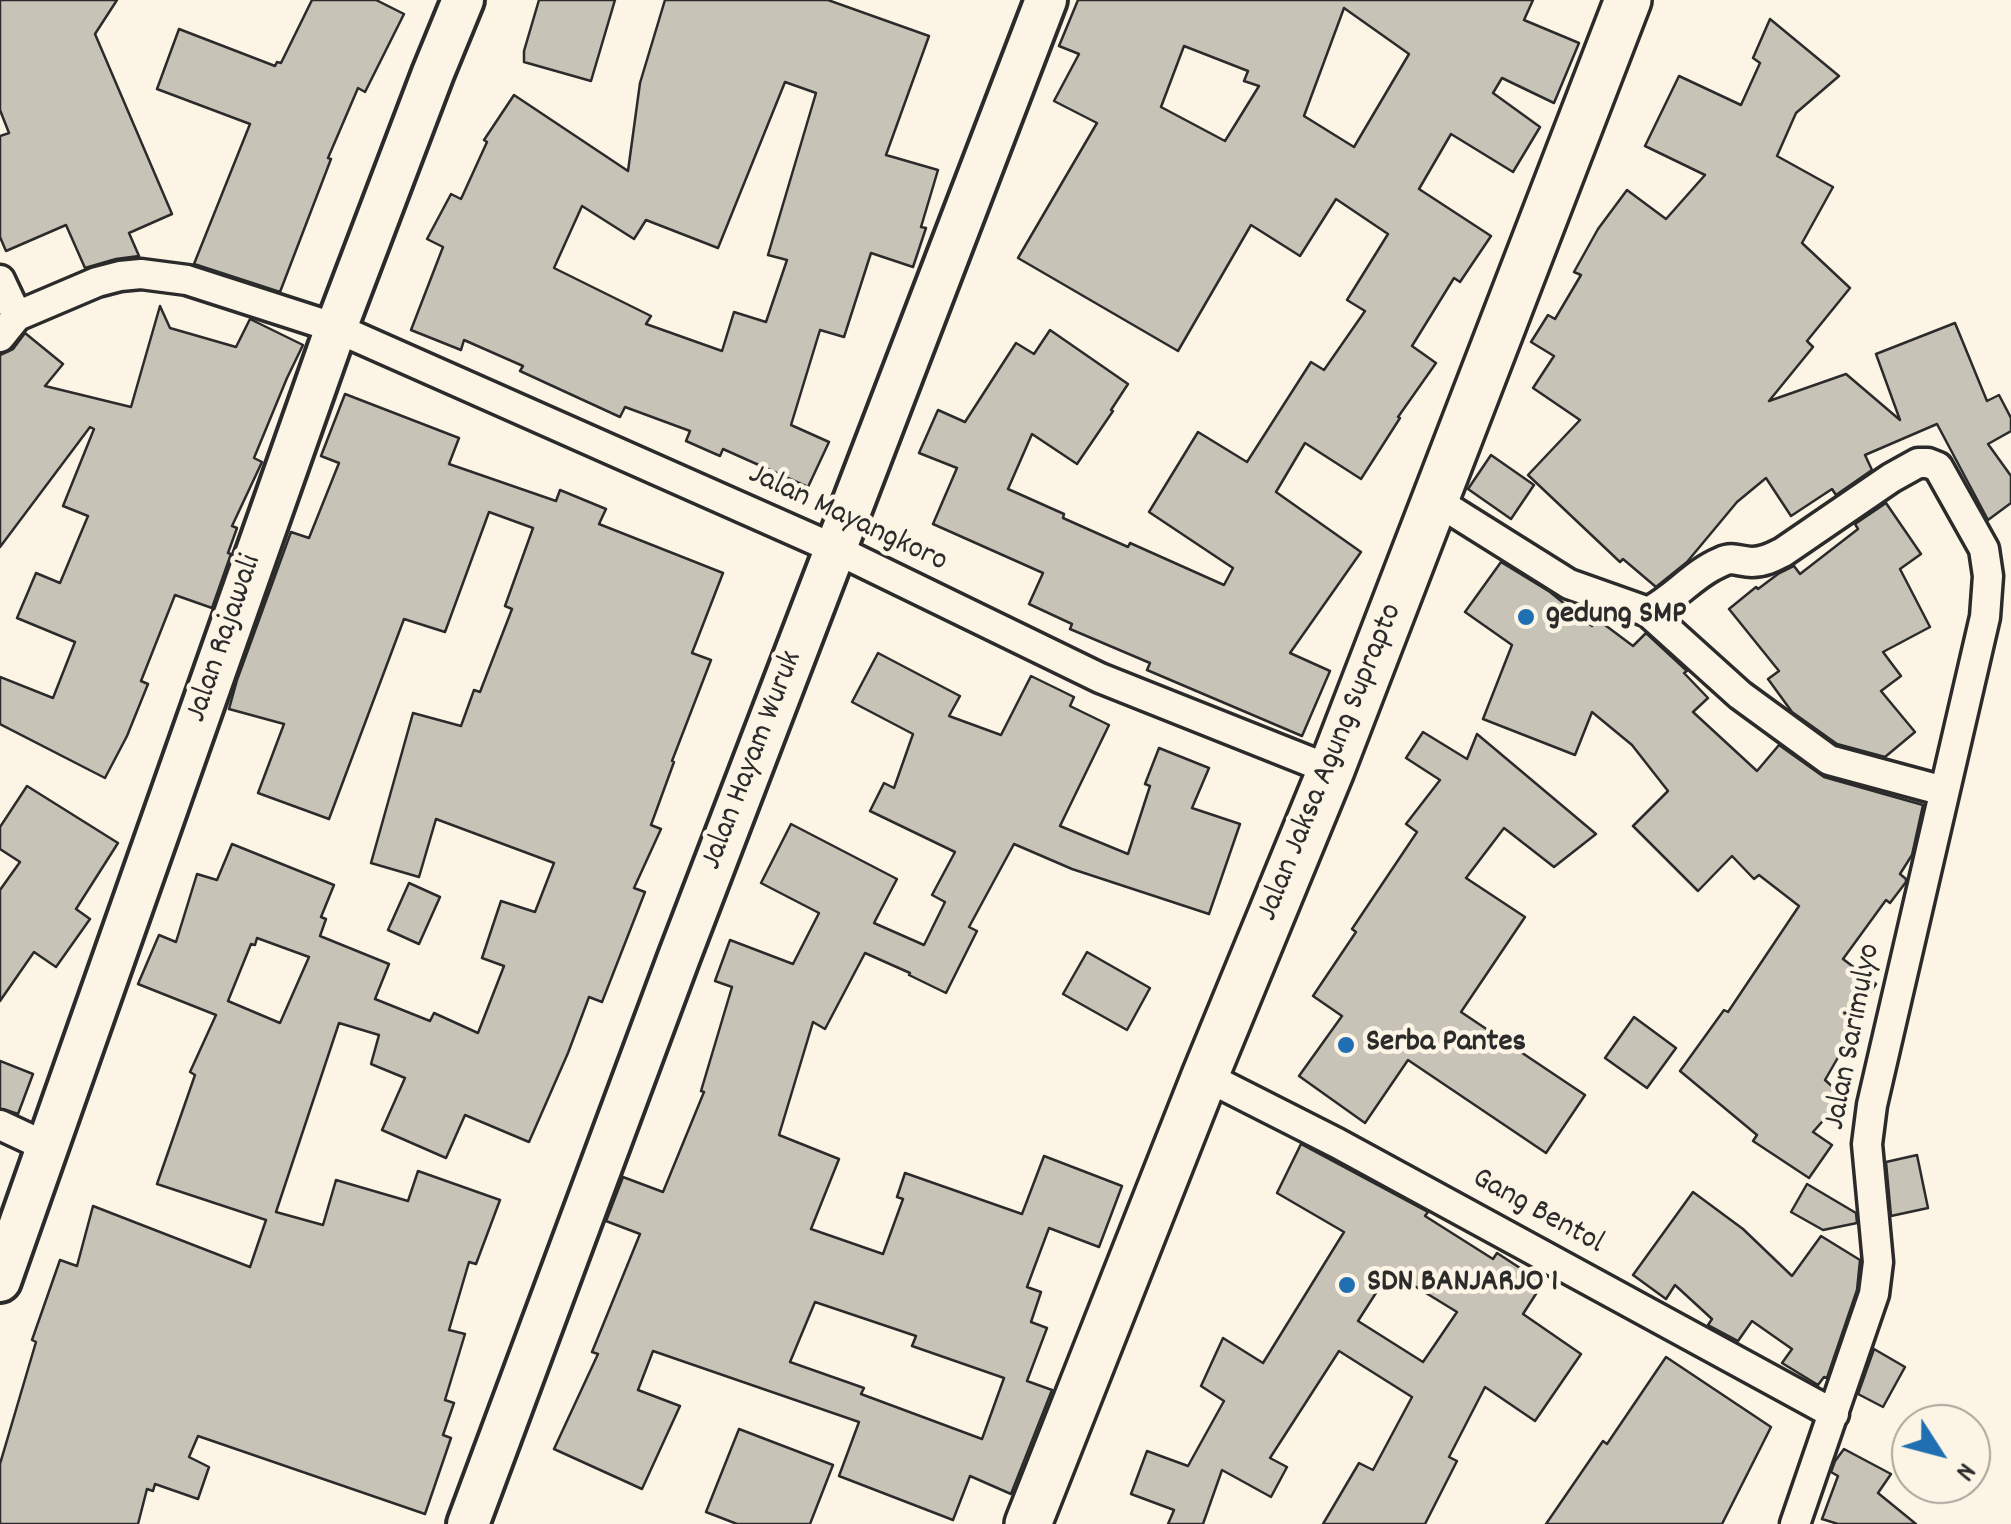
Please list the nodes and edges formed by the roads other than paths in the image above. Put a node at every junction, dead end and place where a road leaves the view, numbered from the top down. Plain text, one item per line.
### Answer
1 (463, 0) edge
2 (1046, 0) edge
3 (1628, 0) edge
4 (0, 280) edge
5 (8, 326) edge
6 (336, 328) junction
7 (1436, 500) junction
8 (834, 549) junction
9 (1648, 612) junction
10 (1331, 770) junction
11 (1944, 791) junction
12 (1205, 1076) junction
13 (0, 1126) edge
14 (48, 1147) junction
15 (0, 1281) edge
16 (1834, 1414) junction
17 (468, 1524) edge
18 (1028, 1524) edge
19 (1795, 1524) edge

1 - 6 street, Jalan Rajawali
2 - 8 street, Jalan Hayam Wuruk
3 - 7 main road, Jalan Jaksa Agung Suprapto
4 - 5 street
5 - 6 street, Jalan Mayangkoro
6 - 8 street, Jalan Mayangkoro
6 - 14 street, Jalan Rajawali
7 - 9 street
7 - 10 main road, Jalan Jaksa Agung Suprapto
8 - 10 street, Jalan Mayangkoro
8 - 17 street, Jalan Hayam Wuruk
9 - 11 street
9 - 11 street, Jalan Sarimulyo
10 - 12 main road, Jalan Jaksa Agung Suprapto
11 - 16 street, Jalan Sarimulyo
12 - 16 street, Gang Bentol
12 - 18 main road, Jalan Jaksa Agung Suprapto
13 - 14 street
14 - 15 street, Jalan Rajawali
16 - 19 street, Jalan Sarimulyo

